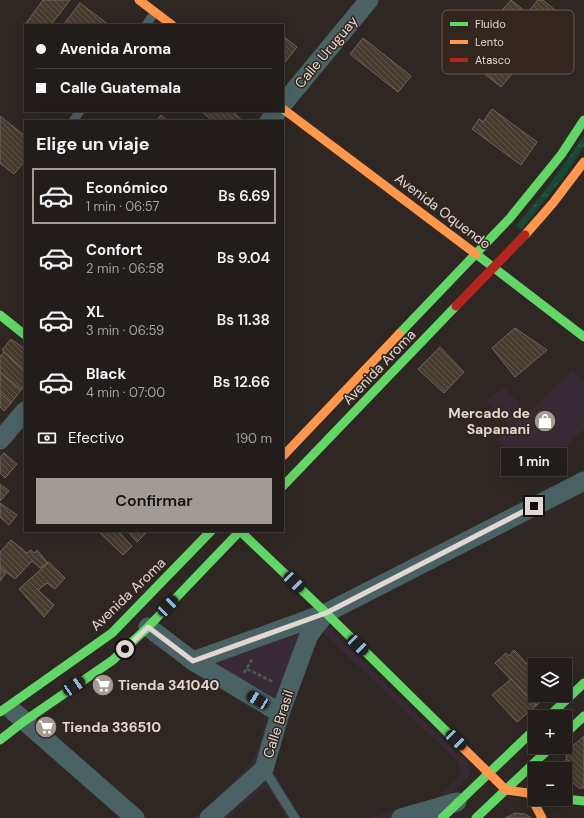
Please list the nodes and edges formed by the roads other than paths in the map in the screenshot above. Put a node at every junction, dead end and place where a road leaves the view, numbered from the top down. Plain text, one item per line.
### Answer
1 (139, 0) edge
2 (369, 0) edge
3 (155, 12) junction
4 (147, 24) edge
5 (171, 24) edge
6 (284, 103) edge
7 (284, 110) edge
8 (277, 112) edge
9 (270, 120) edge
10 (584, 120) edge
11 (584, 162) edge
12 (476, 253) junction
13 (494, 267) junction
14 (0, 315) edge
15 (24, 334) edge
16 (584, 337) edge
17 (24, 412) edge
18 (0, 440) edge
19 (284, 455) edge
20 (584, 481) edge
21 (284, 485) edge
22 (210, 532) edge
23 (239, 532) edge
24 (241, 532) edge
25 (326, 613) junction
26 (148, 627) junction
27 (193, 661) junction
28 (584, 683) edge
29 (2, 706) edge
30 (555, 710) edge
31 (280, 713) junction
32 (584, 716) edge
33 (23, 722) junction
34 (572, 727) edge
35 (528, 735) edge
36 (0, 740) edge
37 (544, 754) edge
38 (264, 769) junction
39 (488, 772) junction
40 (506, 790) junction
41 (528, 793) edge
42 (572, 800) edge
43 (584, 801) edge
44 (457, 802) junction
45 (537, 806) edge
46 (135, 818) edge
47 (209, 818) edge
48 (294, 818) edge
49 (401, 818) edge
50 (442, 818) edge
51 (476, 818) edge
52 (542, 818) edge

1 - 3 main road
2 - 6 street, Calle Uruguay
3 - 4 lane
3 - 5 main road
7 - 12 main road, Avenida Oquendo
8 - 9 street
10 - 12 main road, Avenida Aroma
11 - 13 main road, Avenida Aroma
12 - 13 main road, Avenida Oquendo
12 - 19 main road, Avenida Aroma
13 - 16 main road, Avenida Oquendo
13 - 21 main road, Avenida Aroma
14 - 15 main road
17 - 18 street
20 - 25 street
22 - 29 main road, Avenida Aroma
23 - 26 main road
24 - 25 main road
25 - 27 street
25 - 31 street, Calle Brasil
25 - 39 main road
26 - 27 street
26 - 33 main road
27 - 31 street
28 - 30 main road
29 - 33 street
31 - 38 street, Calle Brasil
32 - 34 main road
33 - 36 main road
33 - 46 street
35 - 39 main road
37 - 40 main road
38 - 47 street, Calle Brasil
38 - 48 lane
39 - 40 main road
39 - 44 main road
40 - 41 main road
40 - 51 main road
42 - 43 main road
44 - 49 street
44 - 50 main road
45 - 52 main road

